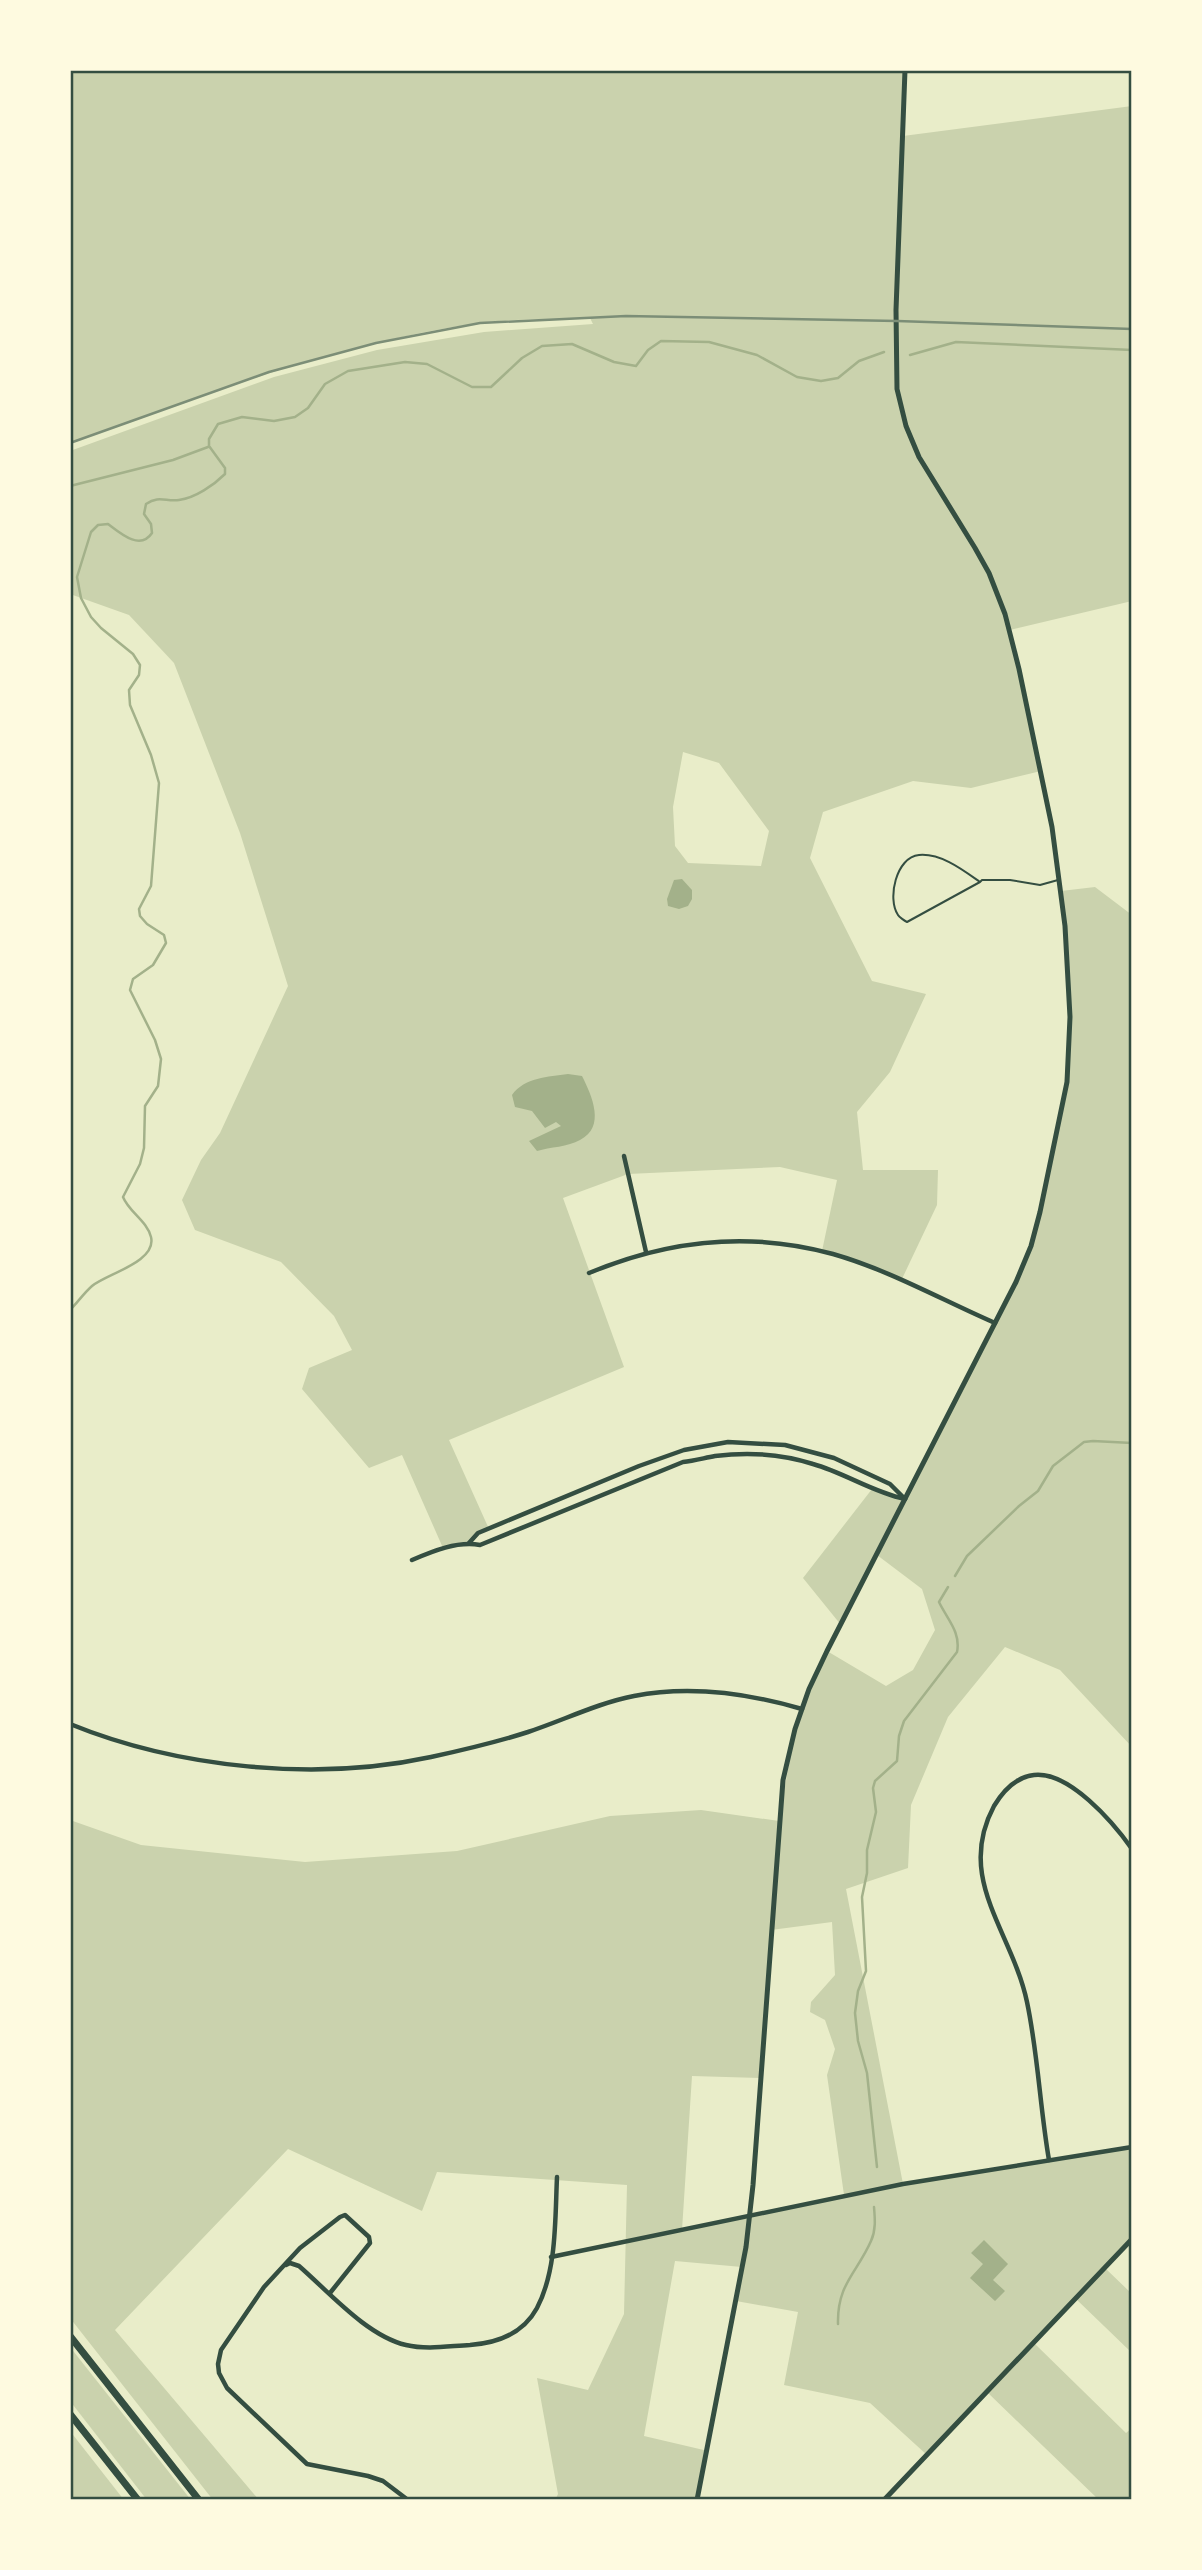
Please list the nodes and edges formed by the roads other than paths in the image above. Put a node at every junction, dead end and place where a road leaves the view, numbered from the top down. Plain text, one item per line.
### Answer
1 (905, 70) edge
2 (1059, 879) junction
3 (979, 881) junction
4 (624, 1156) dead end
5 (646, 1252) junction
6 (589, 1273) dead end
7 (996, 1324) junction
8 (680, 1452) junction
9 (683, 1462) junction
10 (906, 1499) junction
11 (468, 1543) junction
12 (412, 1560) dead end
13 (802, 1709) junction
14 (70, 1724) edge
15 (1132, 1849) edge
16 (1132, 2147) edge
17 (1049, 2160) junction
18 (557, 2177) dead end
19 (750, 2217) junction
20 (1132, 2239) edge
21 (551, 2257) junction
22 (281, 2267) junction
23 (330, 2293) junction
24 (70, 2336) edge
25 (70, 2414) edge
26 (138, 2500) edge
27 (199, 2500) edge
28 (408, 2500) edge
29 (697, 2500) edge
30 (884, 2500) edge

1 - 2 street
2 - 3 lane
2 - 7 street
3 - 3 lane
4 - 5 street
5 - 6 street
5 - 7 street
7 - 10 street
8 - 9 street
8 - 10 street
8 - 11 street
9 - 10 street
9 - 11 street
10 - 13 street
11 - 12 street
13 - 14 street
13 - 19 street
15 - 17 street
16 - 17 street
17 - 19 street
18 - 21 street
19 - 21 street
19 - 29 street
20 - 30 street
21 - 23 street
22 - 23 street
22 - 23 street
22 - 28 street
24 - 27 highway
25 - 26 highway

